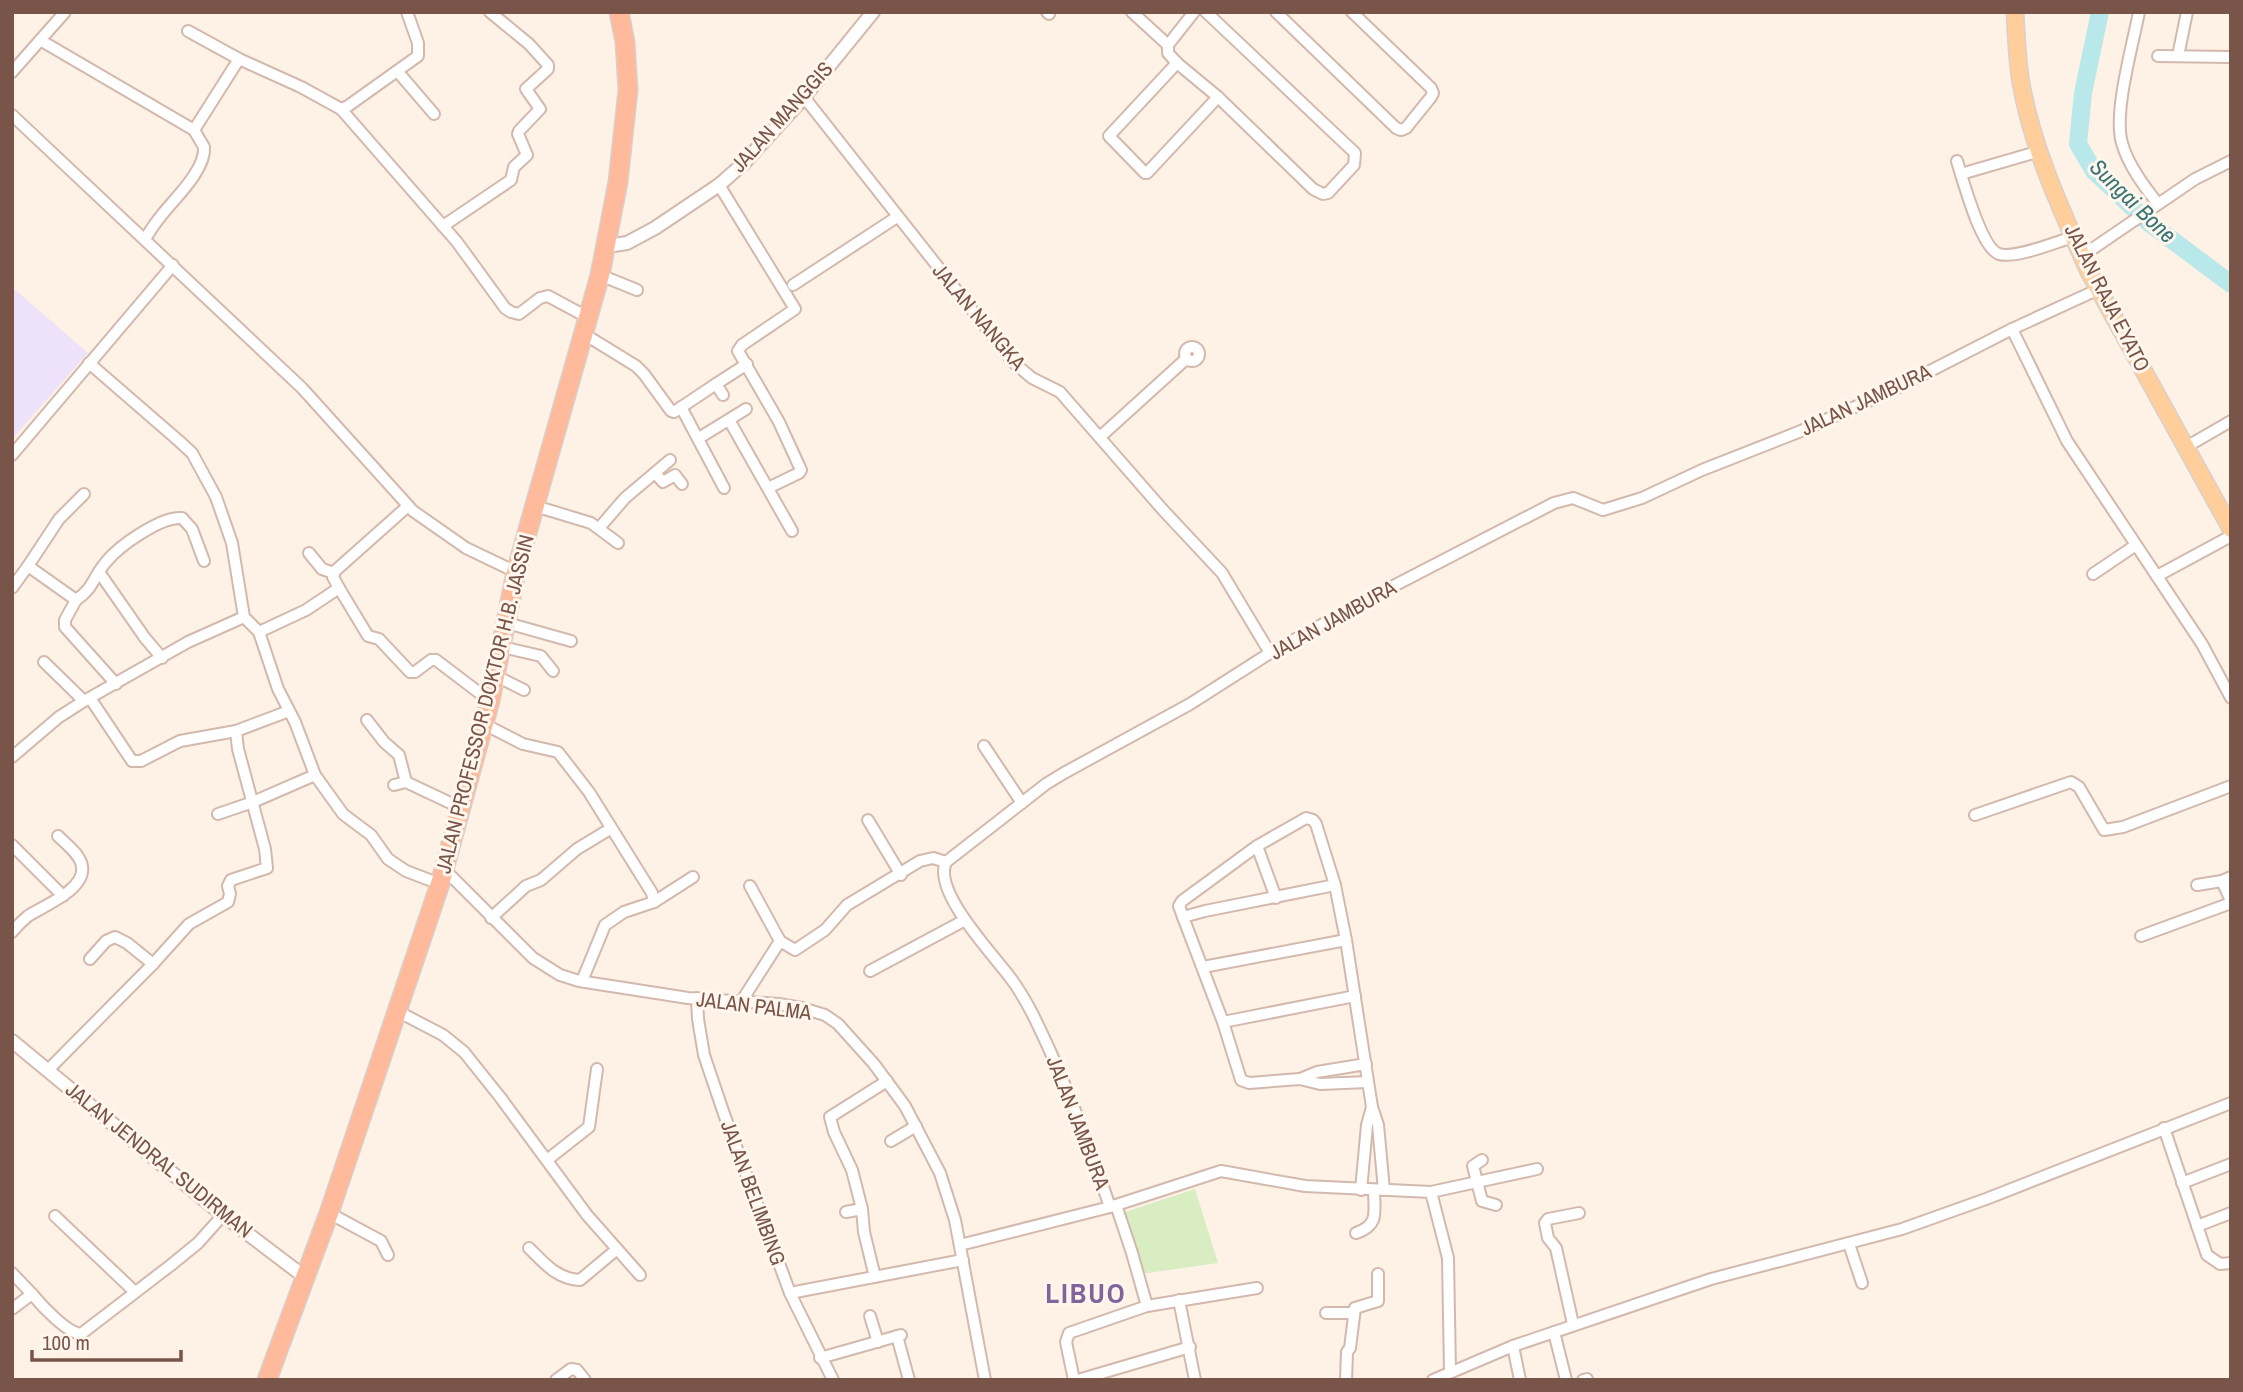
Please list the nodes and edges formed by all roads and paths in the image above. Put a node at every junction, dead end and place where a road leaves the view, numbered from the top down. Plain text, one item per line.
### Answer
1 (65, 12) edge
2 (407, 12) edge
3 (490, 12) edge
4 (619, 12) edge
5 (873, 12) edge
6 (1132, 12) edge
7 (1194, 12) edge
8 (1206, 12) edge
9 (1276, 12) edge
10 (1352, 12) edge
11 (2015, 12) edge
12 (2139, 12) edge
13 (2187, 12) edge
14 (188, 31) dead end
15 (40, 40) junction
16 (1168, 46) junction
17 (2158, 56) dead end
18 (2178, 56) junction
19 (2231, 57) edge
20 (239, 59) junction
21 (1177, 64) junction
22 (12, 72) edge
23 (398, 72) junction
24 (804, 97) junction
25 (1218, 97) junction
26 (341, 108) junction
27 (434, 114) dead end
28 (12, 115) edge
29 (194, 130) junction
30 (2040, 151) junction
31 (1957, 161) dead end
32 (2231, 161) edge
33 (1961, 174) junction
34 (719, 185) junction
35 (2157, 205) junction
36 (897, 217) junction
37 (443, 226) junction
38 (2073, 237) junction
39 (145, 239) junction
40 (607, 246) junction
41 (2082, 256) junction
42 (173, 265) junction
43 (600, 275) junction
44 (793, 285) dead end
45 (2099, 289) junction
46 (637, 290) dead end
47 (585, 326) junction
48 (2012, 329) junction
49 (1186, 359) dead end
50 (89, 363) junction
51 (747, 364) junction
52 (716, 384) junction
53 (723, 395) dead end
54 (681, 407) junction
55 (746, 409) dead end
56 (729, 420) junction
57 (2231, 421) edge
58 (1100, 437) junction
59 (699, 438) junction
60 (2186, 447) junction
61 (12, 455) edge
62 (670, 460) dead end
63 (655, 473) junction
64 (682, 484) dead end
65 (724, 488) dead end
66 (768, 488) junction
67 (84, 494) dead end
68 (408, 506) junction
69 (535, 506) junction
70 (2229, 520) edge
71 (600, 527) junction
72 (792, 531) dead end
73 (2231, 536) edge
74 (618, 543) dead end
75 (2136, 545) junction
76 (309, 553) dead end
77 (204, 561) dead end
78 (29, 566) junction
79 (99, 572) junction
80 (516, 572) junction
81 (334, 573) junction
82 (2093, 574) dead end
83 (2157, 576) junction
84 (12, 588) edge
85 (339, 588) junction
86 (76, 600) junction
87 (244, 617) junction
88 (507, 623) junction
89 (259, 632) junction
90 (571, 641) dead end
91 (502, 647) junction
92 (1270, 653) junction
93 (162, 658) junction
94 (44, 662) dead end
95 (553, 671) dead end
96 (496, 676) junction
97 (116, 684) junction
98 (524, 690) dead end
99 (2231, 698) edge
100 (87, 700) junction
101 (489, 701) junction
102 (289, 711) junction
103 (367, 720) dead end
104 (484, 724) junction
105 (236, 731) junction
106 (984, 746) dead end
107 (12, 757) edge
108 (315, 775) junction
109 (407, 782) junction
110 (394, 785) dead end
111 (2231, 786) edge
112 (253, 802) junction
113 (1022, 803) junction
114 (461, 808) junction
115 (218, 814) dead end
116 (1975, 815) dead end
117 (868, 820) dead end
118 (610, 829) junction
119 (58, 836) dead end
120 (12, 845) edge
121 (1257, 846) junction
122 (946, 862) junction
123 (901, 875) junction
124 (442, 876) junction
125 (693, 877) dead end
126 (2226, 879) edge
127 (2197, 885) dead end
128 (750, 886) dead end
129 (1335, 886) junction
130 (63, 897) junction
131 (1276, 898) junction
132 (654, 902) junction
133 (2231, 902) edge
134 (1184, 917) junction
135 (491, 918) junction
136 (965, 920) junction
137 (12, 932) edge
138 (2141, 936) dead end
139 (1346, 940) junction
140 (780, 941) junction
141 (90, 959) dead end
142 (153, 964) junction
143 (1203, 967) junction
144 (870, 971) dead end
145 (582, 981) junction
146 (1355, 996) junction
147 (697, 998) junction
148 (741, 1002) junction
149 (397, 1011) junction
150 (1223, 1022) junction
151 (12, 1041) edge
152 (1366, 1064) junction
153 (1348, 1067) junction
154 (49, 1069) junction
155 (597, 1069) dead end
156 (1300, 1079) junction
157 (887, 1081) junction
158 (1350, 1082) junction
159 (1368, 1082) junction
160 (2231, 1103) edge
161 (1372, 1107) junction
162 (916, 1126) junction
163 (2164, 1128) junction
164 (891, 1141) dead end
165 (547, 1160) junction
166 (1482, 1160) dead end
167 (2231, 1164) edge
168 (1537, 1169) dead end
169 (1476, 1183) junction
170 (2182, 1183) junction
171 (1361, 1189) junction
172 (1379, 1190) junction
173 (1431, 1192) junction
174 (1496, 1205) dead end
175 (1113, 1206) junction
176 (862, 1209) junction
177 (846, 1212) dead end
178 (329, 1213) junction
179 (1579, 1213) dead end
180 (2231, 1213) edge
181 (223, 1215) junction
182 (55, 1216) dead end
183 (2197, 1226) junction
184 (1356, 1233) dead end
185 (1849, 1244) junction
186 (960, 1245) junction
187 (529, 1248) dead end
188 (616, 1250) junction
189 (388, 1255) dead end
190 (963, 1260) junction
191 (2231, 1263) edge
192 (12, 1273) edge
193 (1378, 1274) dead end
194 (640, 1275) dead end
195 (875, 1277) junction
196 (306, 1278) junction
197 (1862, 1283) dead end
198 (1257, 1288) dead end
199 (135, 1292) junction
200 (790, 1293) junction
201 (32, 1294) junction
202 (1179, 1300) junction
203 (1147, 1306) junction
204 (12, 1310) edge
205 (1326, 1313) dead end
206 (1354, 1313) junction
207 (870, 1316) dead end
208 (1573, 1324) junction
209 (1554, 1332) junction
210 (878, 1342) junction
211 (1513, 1346) junction
212 (1190, 1347) junction
213 (820, 1358) junction
214 (1450, 1372) junction
215 (267, 1380) edge
216 (556, 1380) edge
217 (585, 1380) edge
218 (833, 1380) edge
219 (909, 1380) edge
220 (985, 1380) edge
221 (1076, 1380) edge
222 (1195, 1380) edge
223 (1346, 1380) edge
224 (1433, 1380) edge
225 (1520, 1380) edge
226 (1566, 1380) edge

1 - 15 street
2 - 23 street
3 - 37 street
4 - 40 highway, JALAN PROFESSOR DOKTOR H.B. JASSIN
5 - 24 street, JALAN MANGGIS
6 - 16 street
7 - 16 street
8 - 25 street
9 - 10 street
11 - 30 main road, JALAN RAJA EYATO
12 - 35 street
13 - 18 street
14 - 20 street
15 - 22 street
15 - 29 street
16 - 21 street
17 - 18 street
18 - 19 street
20 - 26 street
20 - 29 street
21 - 25 street
21 - 25 street
23 - 26 street
23 - 27 street
24 - 34 street, JALAN MANGGIS
24 - 36 street, JALAN NANGKA
26 - 37 street
28 - 39 street
29 - 39 street
30 - 33 street
30 - 38 main road, JALAN RAJA EYATO
31 - 33 street
32 - 35 street
33 - 38 street
34 - 40 street, JALAN MANGGIS
34 - 51 street
35 - 41 street
36 - 44 street
36 - 58 street, JALAN NANGKA
37 - 47 street
38 - 41 main road, JALAN RAJA EYATO
39 - 42 street
40 - 43 highway, JALAN PROFESSOR DOKTOR H.B. JASSIN
41 - 45 main road, JALAN RAJA EYATO
42 - 50 street
42 - 68 street
43 - 46 street
43 - 47 highway, JALAN PROFESSOR DOKTOR H.B. JASSIN
45 - 48 street, JALAN JAMBURA
45 - 60 main road, JALAN RAJA EYATO
47 - 54 street
47 - 69 highway, JALAN PROFESSOR DOKTOR H.B. JASSIN
48 - 75 street
48 - 92 street, JALAN JAMBURA
49 - 58 street
50 - 61 street
50 - 87 street
51 - 52 street
51 - 66 street
52 - 53 street
52 - 54 street
54 - 59 street
55 - 56 street
56 - 59 street
56 - 66 street
57 - 60 street
58 - 92 street, JALAN NANGKA
59 - 65 street
60 - 70 main road, JALAN RAJA EYATO
62 - 63 street
63 - 64 street
63 - 71 street
66 - 72 street
67 - 78 street
68 - 80 street
68 - 81 street
69 - 71 street
69 - 80 highway, JALAN PROFESSOR DOKTOR H.B. JASSIN
71 - 74 street
73 - 83 street
75 - 82 street
75 - 83 street
76 - 81 street
77 - 79 street
78 - 84 street
78 - 86 street
79 - 86 street
79 - 93 street
80 - 88 highway, JALAN PROFESSOR DOKTOR H.B. JASSIN
81 - 85 street
83 - 99 street
85 - 89 street
85 - 101 street
86 - 97 street
87 - 89 street
87 - 93 street
88 - 90 street
88 - 91 highway, JALAN PROFESSOR DOKTOR H.B. JASSIN
89 - 102 street
91 - 95 street
91 - 96 highway, JALAN PROFESSOR DOKTOR H.B. JASSIN
92 - 113 street, JALAN JAMBURA
93 - 97 street
94 - 100 street
96 - 98 street
96 - 101 highway, JALAN PROFESSOR DOKTOR H.B. JASSIN
97 - 100 street
100 - 105 street
100 - 107 street
101 - 104 highway, JALAN PROFESSOR DOKTOR H.B. JASSIN
102 - 105 street
102 - 108 street
103 - 109 street
104 - 114 highway, JALAN PROFESSOR DOKTOR H.B. JASSIN
104 - 118 street
105 - 112 street
106 - 113 street
108 - 112 street
108 - 124 street
109 - 110 street
109 - 114 street
111 - 116 street
112 - 115 street
112 - 142 street
113 - 122 street, JALAN JAMBURA
114 - 124 highway, JALAN PROFESSOR DOKTOR H.B. JASSIN
117 - 123 street
118 - 132 street
118 - 135 street
119 - 130 street
120 - 130 street
121 - 129 street
121 - 131 street
121 - 134 street
122 - 123 street
122 - 136 street, JALAN JAMBURA
123 - 140 street
124 - 135 street, JALAN PALMA
124 - 149 highway, JALAN PROFESSOR DOKTOR H.B. JASSIN
125 - 132 street
126 - 127 street
126 - 133 street
128 - 140 street
129 - 131 street
129 - 139 street
130 - 137 street
131 - 134 street
132 - 145 street
133 - 138 street
134 - 143 street
135 - 145 street, JALAN PALMA
136 - 144 street
136 - 175 street, JALAN JAMBURA
139 - 143 street
139 - 146 street
140 - 148 street
141 - 142 street
142 - 154 street
143 - 150 street
145 - 147 street, JALAN PALMA
146 - 150 street
146 - 152 street
147 - 148 street, JALAN PALMA
147 - 200 street, JALAN BELIMBING
148 - 157 street, JALAN PALMA
149 - 165 street
149 - 178 highway, JALAN PROFESSOR DOKTOR H.B. JASSIN
150 - 156 street
151 - 154 street, JALAN JENDRAL SUDIRMAN
152 - 153 street
152 - 159 street
153 - 156 street
153 - 158 street
154 - 181 street, JALAN JENDRAL SUDIRMAN
155 - 165 street
156 - 158 street
157 - 162 street, JALAN PALMA
157 - 176 street
158 - 159 street
159 - 161 street
160 - 163 street
161 - 171 street
161 - 172 street
162 - 164 street
162 - 186 street, JALAN PALMA
163 - 170 street
163 - 185 street
165 - 188 street
166 - 169 street
167 - 170 street
168 - 169 street
169 - 173 street
169 - 174 street
170 - 183 street
171 - 172 street
171 - 175 street
172 - 173 street
172 - 184 street
173 - 214 street
175 - 186 street
175 - 203 street, JALAN JAMBURA
176 - 177 street
176 - 195 street
178 - 189 street
178 - 196 highway, JALAN PROFESSOR DOKTOR H.B. JASSIN
179 - 208 street
180 - 183 street
181 - 196 street, JALAN JENDRAL SUDIRMAN
181 - 199 street
182 - 199 street
183 - 191 street
185 - 197 street
185 - 208 street
186 - 190 street, JALAN PALMA
187 - 188 street
188 - 194 street
190 - 195 street
190 - 220 street, JALAN PALMA
192 - 201 street
193 - 206 street
195 - 200 street
196 - 215 highway, JALAN PROFESSOR DOKTOR H.B. JASSIN
198 - 202 street
199 - 201 street
200 - 213 street, JALAN BELIMBING
201 - 204 street
202 - 203 street
202 - 212 street
203 - 221 street
205 - 206 street
206 - 223 street
207 - 210 street
208 - 209 street
209 - 211 street
209 - 226 street
210 - 213 street
210 - 219 street
211 - 214 street
211 - 225 street
212 - 221 street
212 - 222 street
213 - 218 street, JALAN BELIMBING
214 - 224 street
216 - 217 street

